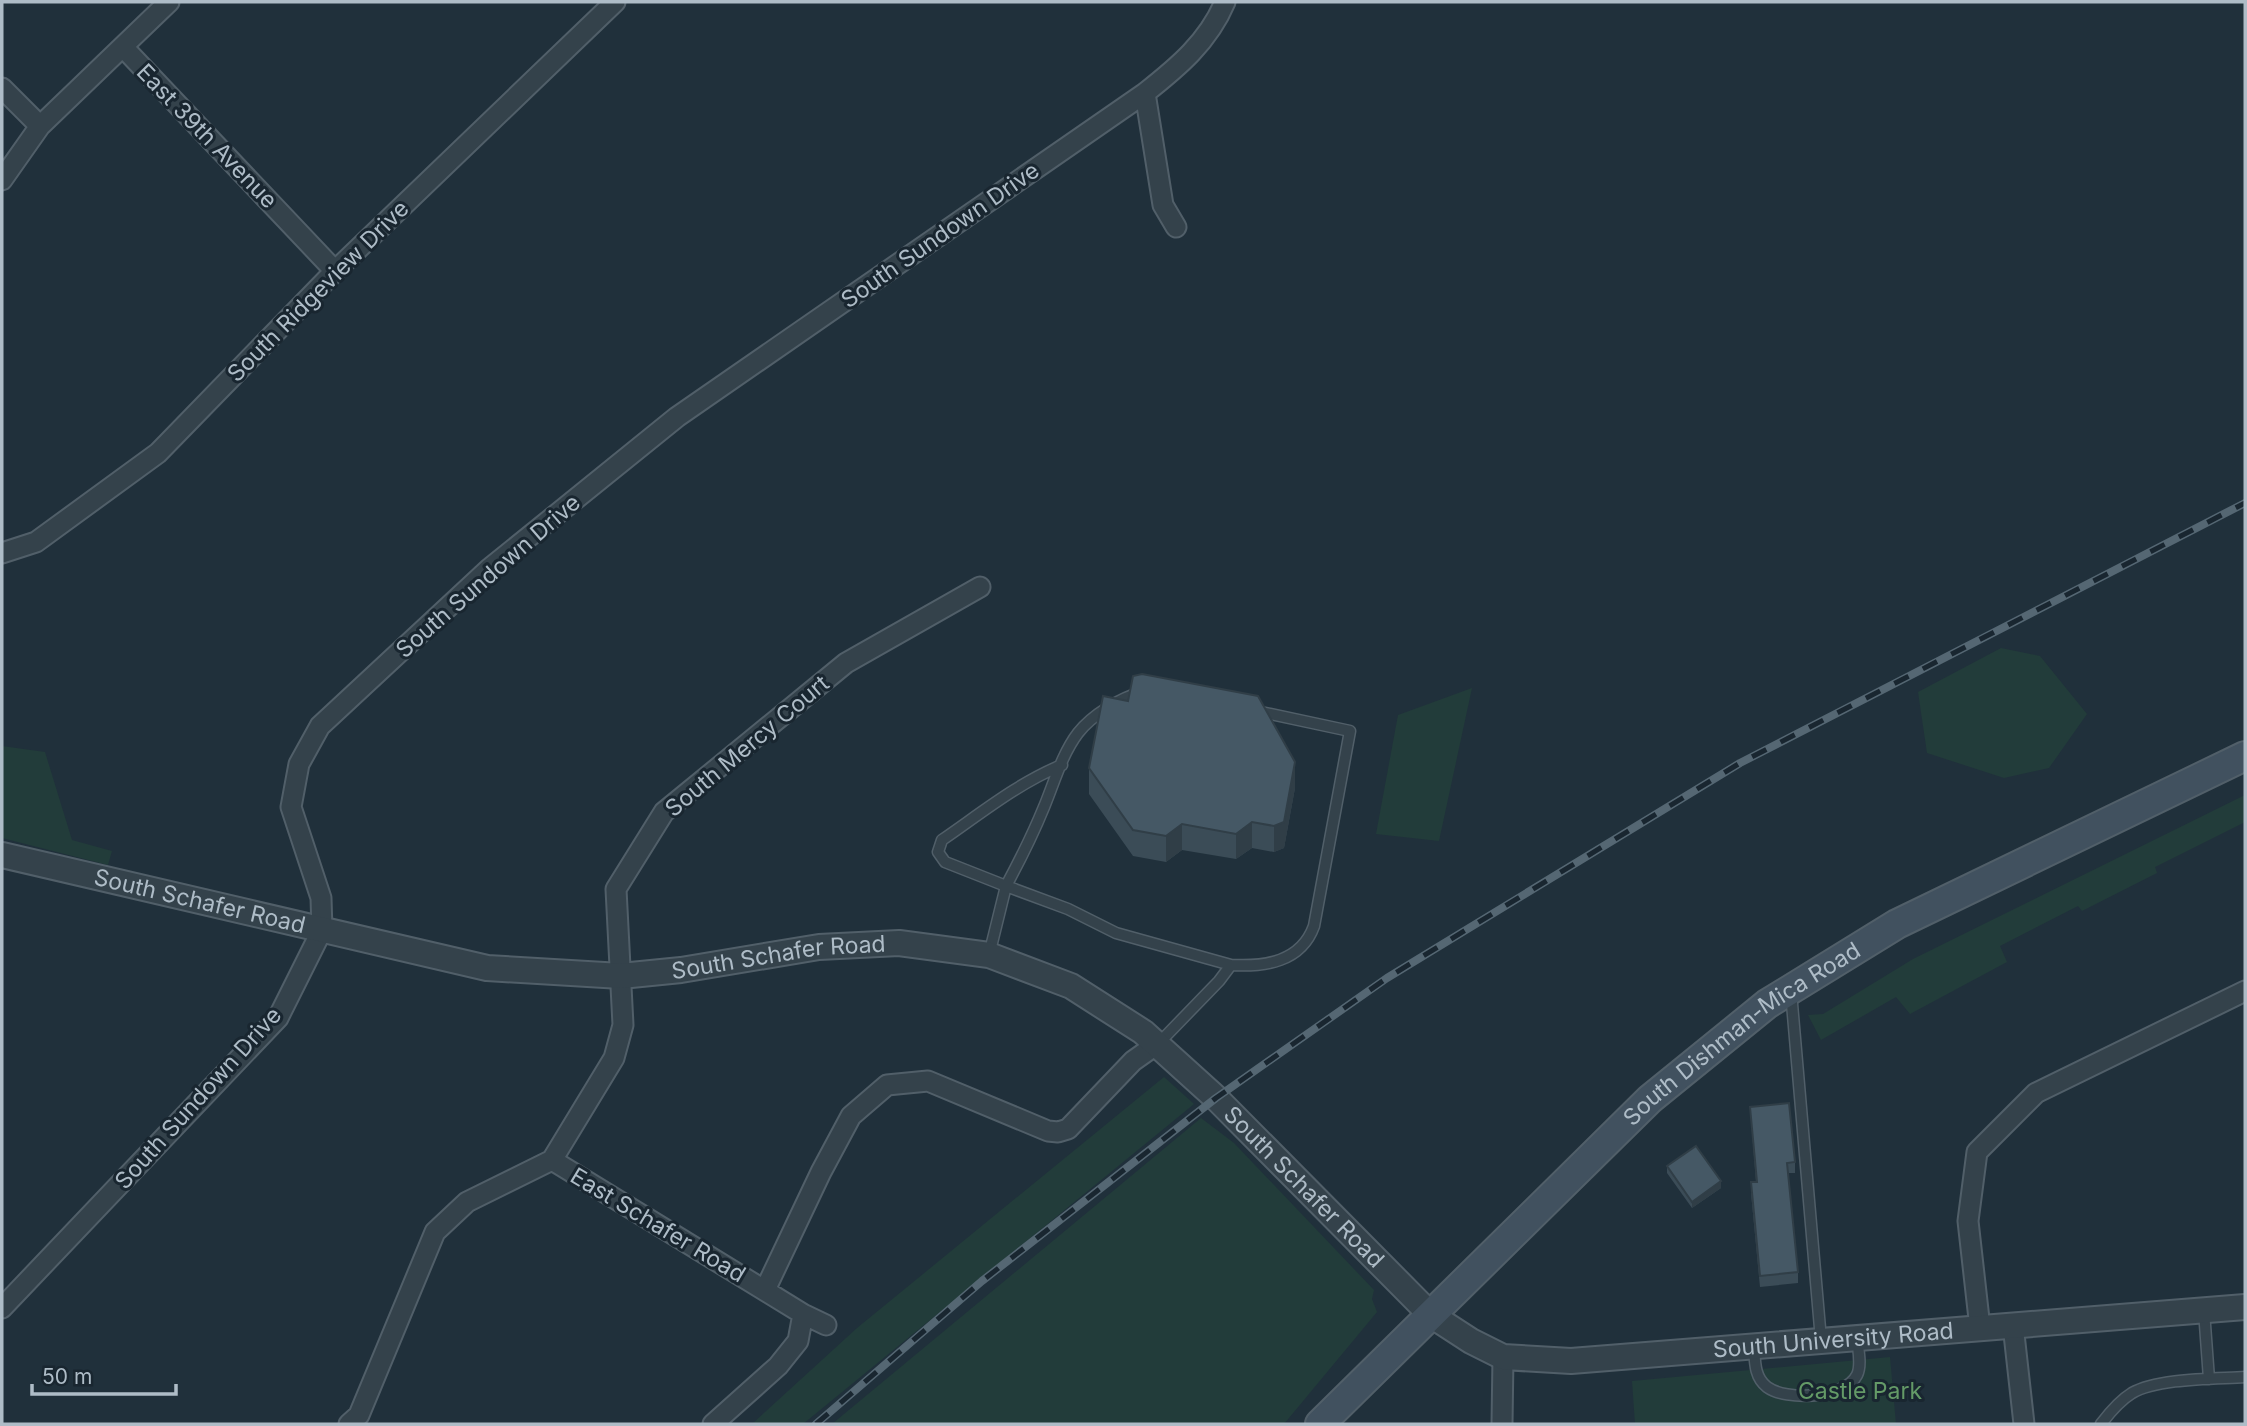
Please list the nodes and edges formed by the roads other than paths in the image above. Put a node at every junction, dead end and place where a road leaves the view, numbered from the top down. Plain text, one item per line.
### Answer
1 (169, 2) edge
2 (615, 2) edge
3 (1225, 2) edge
4 (123, 47) junction
5 (2, 88) edge
6 (1145, 93) junction
7 (40, 126) junction
8 (2, 180) edge
9 (1176, 227) dead end
10 (335, 271) junction
11 (2, 553) edge
12 (980, 587) dead end
13 (1154, 690) edge
14 (1246, 709) edge
15 (2245, 756) edge
16 (1062, 765) junction
17 (2, 855) edge
18 (1006, 886) junction
19 (322, 930) junction
20 (989, 955) junction
21 (1231, 965) junction
22 (621, 976) junction
23 (1790, 990) junction
24 (2245, 991) edge
25 (1157, 1044) junction
26 (552, 1160) junction
27 (765, 1290) junction
28 (2245, 1307) edge
29 (2, 1308) edge
30 (2204, 1310) junction
31 (803, 1314) junction
32 (1431, 1315) junction
33 (826, 1325) dead end
34 (2013, 1325) junction
35 (1980, 1328) junction
36 (1857, 1338) junction
37 (1821, 1340) junction
38 (1754, 1346) junction
39 (1503, 1357) junction
40 (2245, 1377) edge
41 (2209, 1379) junction
42 (349, 1424) edge
43 (713, 1424) edge
44 (1320, 1424) edge
45 (1502, 1424) edge
46 (2024, 1424) edge
47 (2101, 1424) edge

1 - 4 street, East 39th Avenue
2 - 10 street, South Ridgeview Drive
3 - 6 street, South Sundown Drive
4 - 7 street
4 - 10 street, East 39th Avenue
5 - 7 street
6 - 9 street
6 - 19 street, South Sundown Drive
7 - 8 street
10 - 11 street, South Ridgeview Drive
12 - 22 street, South Mercy Court
13 - 16 lane
14 - 21 lane
15 - 23 main road, South Dishman-Mica Road
16 - 18 lane
16 - 18 lane
17 - 19 street, South Schafer Road
18 - 20 lane
18 - 21 lane
19 - 22 street, South Schafer Road
19 - 29 street, South Sundown Drive
20 - 22 street, South Schafer Road
20 - 25 street, South Schafer Road
21 - 25 lane
22 - 26 street, South Mercy Court
23 - 32 main road, South Dishman-Mica Road
23 - 37 lane
24 - 35 street
25 - 27 street, East Schafer Road
25 - 32 street, South Schafer Road
26 - 27 street, East Schafer Road
26 - 42 street
27 - 31 street, East Schafer Road
28 - 30 street, South University Road
30 - 34 street, South University Road
30 - 41 lane
31 - 33 street, East Schafer Road
31 - 43 street
32 - 39 street, South University Road
32 - 44 main road, South Dishman-Mica Road
34 - 35 street, South University Road
34 - 46 street
35 - 36 street, South University Road
36 - 37 street, South University Road
36 - 38 lane
37 - 38 street, South University Road
38 - 39 street, South University Road
39 - 45 street
40 - 41 lane
41 - 47 lane

